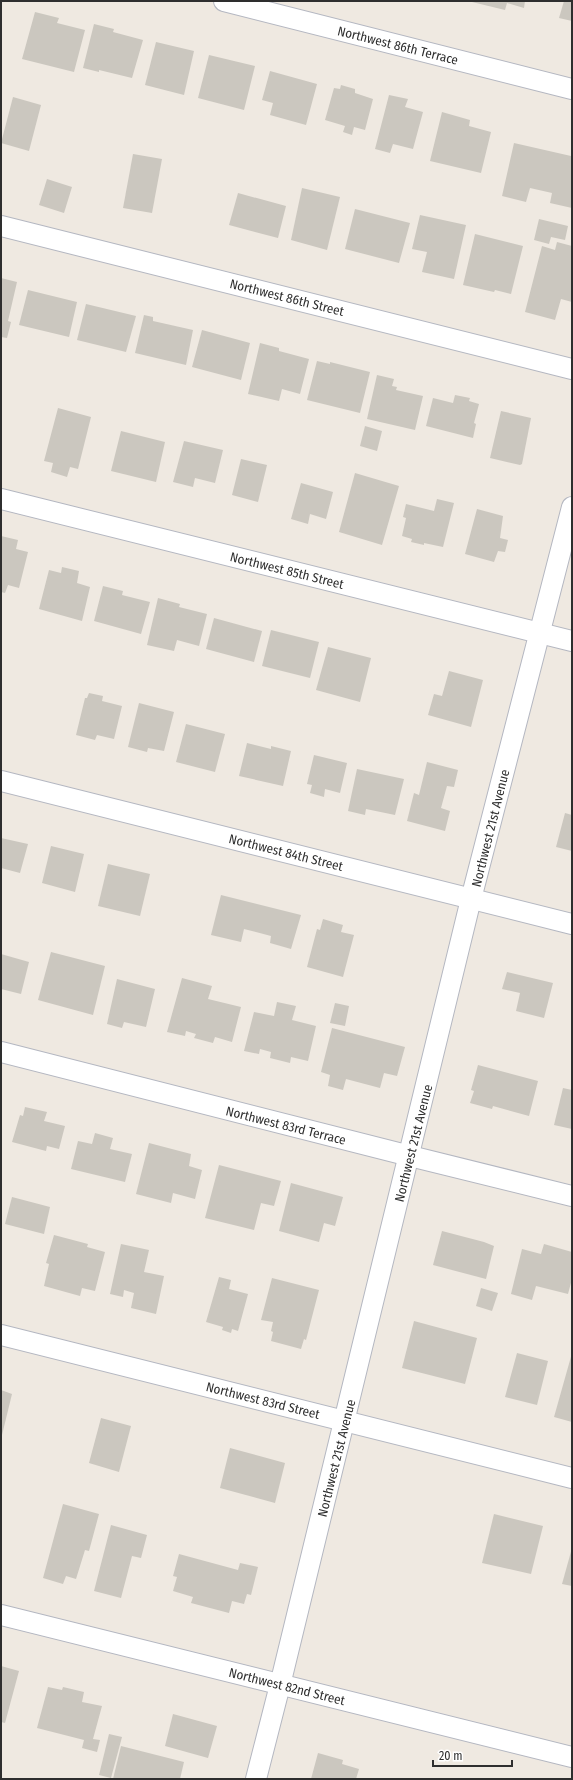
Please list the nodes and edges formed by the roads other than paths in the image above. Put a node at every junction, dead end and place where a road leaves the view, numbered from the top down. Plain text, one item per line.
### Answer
1 (224, 1) edge
2 (572, 89) edge
3 (1, 226) edge
4 (572, 369) edge
5 (1, 499) edge
6 (572, 507) edge
7 (540, 633) junction
8 (572, 641) edge
9 (1, 781) edge
10 (471, 899) junction
11 (572, 924) edge
12 (1, 1052) edge
13 (410, 1156) junction
14 (572, 1196) edge
15 (1, 1334) edge
16 (345, 1420) junction
17 (572, 1478) edge
18 (1, 1615) edge
19 (280, 1685) junction
20 (572, 1757) edge
21 (256, 1779) edge

1 - 2 street, Northwest 86th Terrace
3 - 4 street, Northwest 86th Street
5 - 7 street, Northwest 85th Street
6 - 7 street, Northwest 21st Avenue
7 - 8 street, Northwest 85th Street
7 - 10 street, Northwest 21st Avenue
9 - 10 street, Northwest 84th Street
10 - 11 street, Northwest 84th Street
10 - 13 street, Northwest 21st Avenue
12 - 13 street, Northwest 83rd Terrace
13 - 14 street, Northwest 83rd Terrace
13 - 16 street, Northwest 21st Avenue
15 - 16 street, Northwest 83rd Street
16 - 17 street, Northwest 83rd Street
16 - 19 street, Northwest 21st Avenue
18 - 19 street, Northwest 82nd Street
19 - 20 street, Northwest 82nd Street
19 - 21 street, Northwest 21st Avenue

